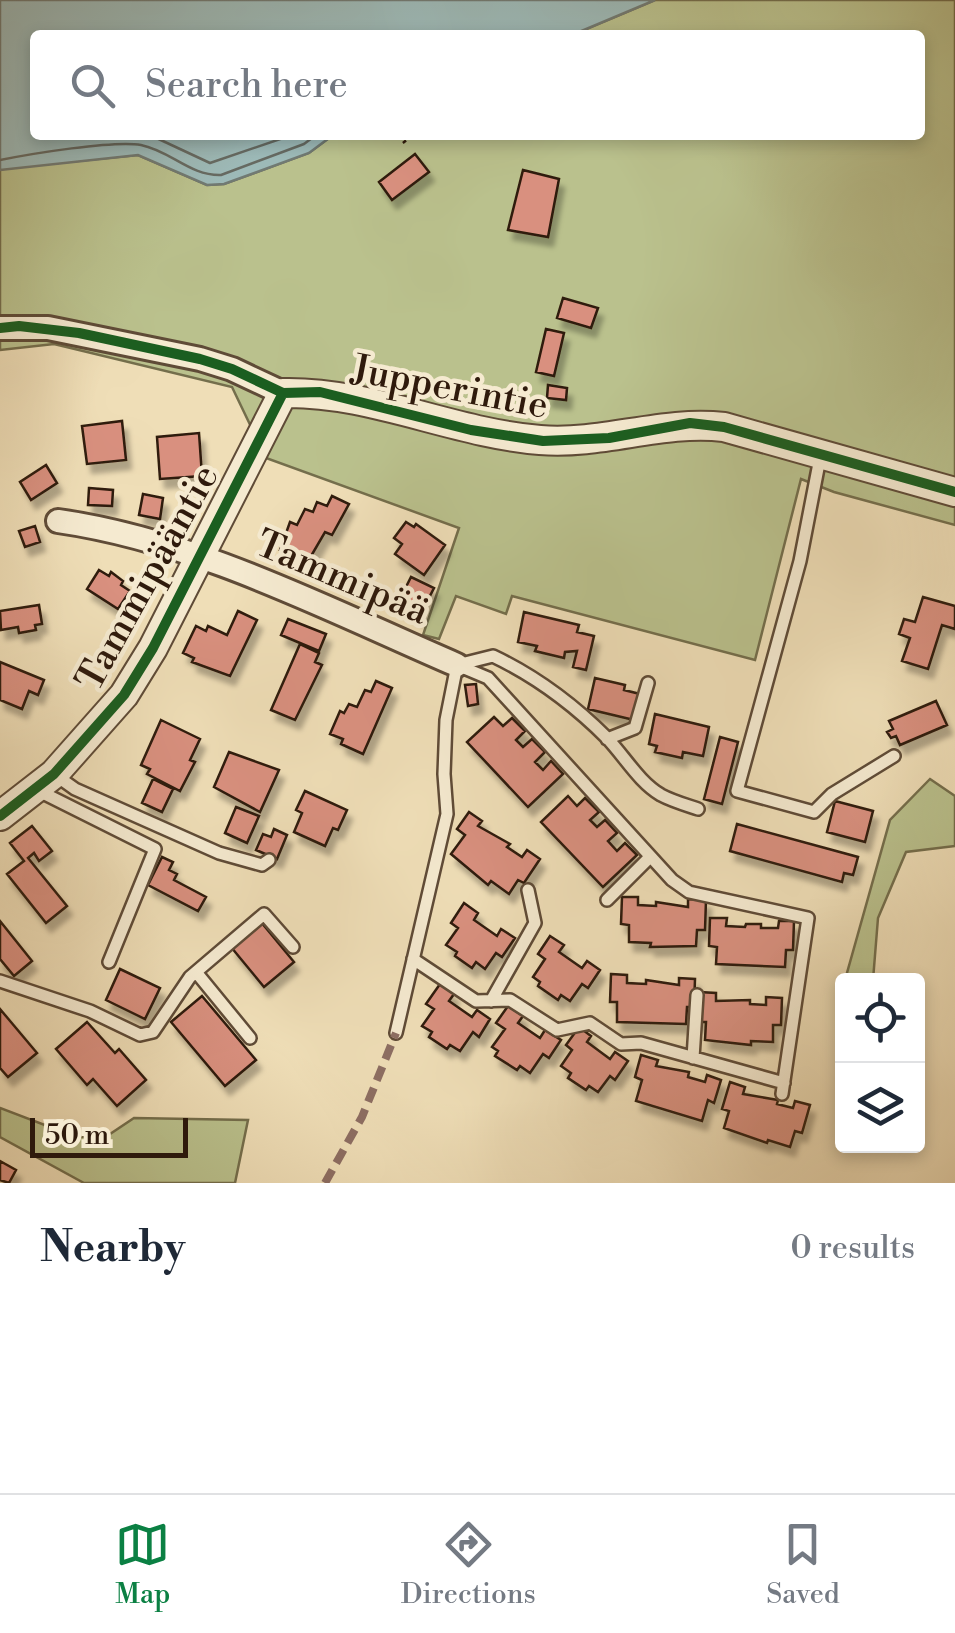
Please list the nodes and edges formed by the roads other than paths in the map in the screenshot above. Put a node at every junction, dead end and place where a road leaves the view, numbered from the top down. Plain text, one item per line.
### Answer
1 (0, 328) edge
2 (282, 393) junction
3 (821, 453) junction
4 (955, 492) edge
5 (58, 521) dead end
6 (200, 556) junction
7 (458, 665) junction
8 (648, 683) dead end
9 (608, 739) junction
10 (894, 756) dead end
11 (45, 781) junction
12 (698, 809) dead end
13 (0, 816) edge
14 (650, 856) junction
15 (270, 860) dead end
16 (528, 890) dead end
17 (606, 900) dead end
18 (293, 947) dead end
19 (413, 959) junction
20 (109, 962) dead end
21 (196, 972) junction
22 (0, 981) edge
23 (697, 994) dead end
24 (491, 1001) junction
25 (396, 1033) dead end
26 (250, 1038) dead end
27 (693, 1058) junction

1 - 2 street
2 - 3 street, Jupperintie
2 - 6 street, Tammipääntie
3 - 4 street, Jupperintie
3 - 10 lane
5 - 6 street, Tammipää
6 - 7 street, Tammipää
6 - 11 street, Tammipääntie
7 - 9 lane
7 - 14 lane
7 - 19 lane
8 - 9 lane
9 - 12 lane
11 - 13 street, Tammipääntie
11 - 15 lane
11 - 20 lane
14 - 17 lane
14 - 27 lane
16 - 24 lane
18 - 21 lane
19 - 24 lane
19 - 25 lane
21 - 22 lane
21 - 26 lane
23 - 27 lane
24 - 27 lane

